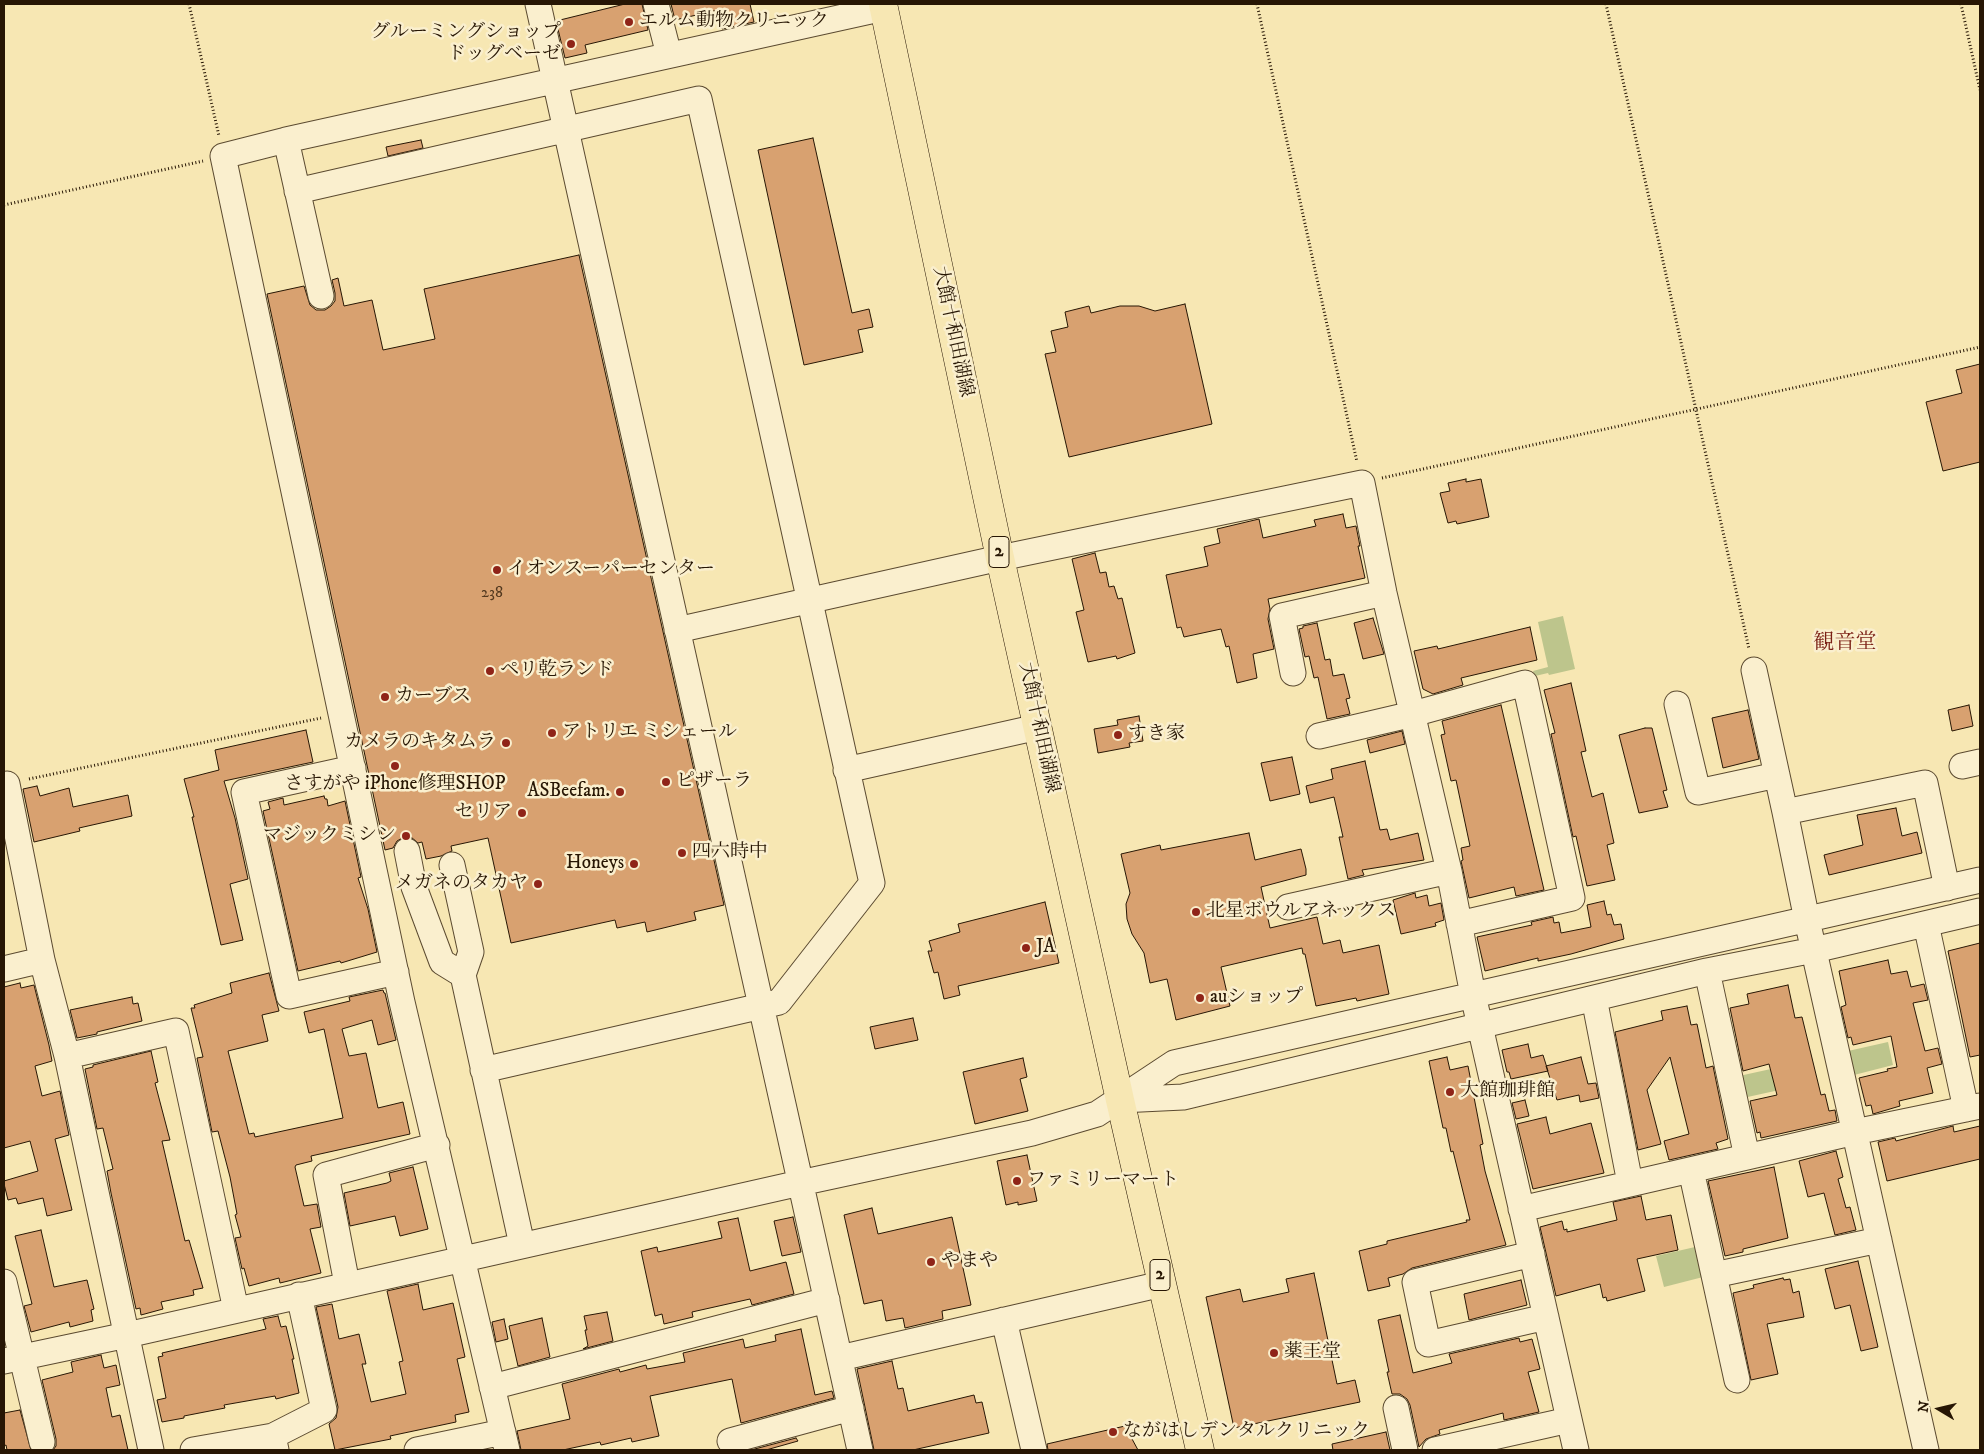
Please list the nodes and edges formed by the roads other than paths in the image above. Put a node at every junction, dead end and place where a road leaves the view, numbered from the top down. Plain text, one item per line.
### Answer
1 (538, 4) edge
2 (656, 4) edge
3 (883, 6) edge
4 (669, 55) junction
5 (556, 81) junction
6 (567, 130) junction
7 (286, 140) junction
8 (297, 190) junction
9 (321, 296) dead end
10 (1000, 558) junction
11 (1384, 594) junction
12 (810, 600) junction
13 (677, 630) junction
14 (1754, 670) road end
15 (1293, 674) dead end
16 (1677, 704) dead end
17 (1413, 714) junction
18 (1038, 727) junction
19 (1319, 736) dead end
20 (353, 768) junction
21 (846, 770) junction
22 (1777, 774) junction
23 (8, 784) road end
24 (1785, 812) junction
25 (407, 851) dead end
26 (12, 856) edge
27 (452, 865) dead end
28 (1449, 871) junction
29 (1980, 880) edge
30 (1947, 888) junction
31 (1288, 907) dead end
32 (1980, 911) edge
33 (1807, 920) junction
34 (1459, 924) junction
35 (1926, 924) junction
36 (1814, 950) junction
37 (42, 960) junction
38 (4, 969) edge
39 (1707, 971) junction
40 (396, 972) junction
41 (463, 976) junction
42 (1473, 995) junction
43 (1594, 998) junction
44 (761, 1007) junction
45 (1480, 1027) junction
46 (67, 1056) junction
47 (483, 1070) junction
48 (1120, 1100) junction
49 (1973, 1108) edge
50 (1855, 1132) junction
51 (437, 1146) junction
52 (1747, 1156) junction
53 (1691, 1170) junction
54 (800, 1183) junction
55 (1630, 1183) junction
56 (1521, 1209) junction
57 (1878, 1240) junction
58 (522, 1245) junction
59 (1532, 1254) junction
60 (464, 1260) junction
61 (1714, 1275) junction
62 (4, 1282) edge
63 (347, 1284) junction
64 (1162, 1284) junction
65 (299, 1295) junction
66 (827, 1300) junction
67 (236, 1310) junction
68 (1546, 1317) junction
69 (1004, 1320) junction
70 (127, 1335) junction
71 (840, 1358) junction
72 (12, 1359) edge
73 (1737, 1380) dead end
74 (492, 1387) junction
75 (851, 1408) junction
76 (1396, 1408) dead end
77 (1569, 1420) junction
78 (505, 1441) edge
79 (730, 1441) dead end
80 (42, 1442) dead end
81 (274, 1443) edge
82 (151, 1450) edge
83 (194, 1450) edge
84 (417, 1450) edge
85 (860, 1450) edge
86 (1034, 1450) edge
87 (1200, 1450) edge
88 (1404, 1450) edge
89 (1435, 1450) edge
90 (1576, 1450) edge
91 (1926, 1450) edge

1 - 5 street
2 - 4 street
3 - 4 street
3 - 10 main road, 大館十和田湖線 / 2
4 - 5 street
5 - 6 street
5 - 7 street
6 - 8 street
6 - 12 street
6 - 13 street
7 - 8 street
7 - 20 street
8 - 9 street
10 - 11 street
10 - 12 street
10 - 18 main road, 大館十和田湖線 / 2
11 - 15 street
11 - 17 street
12 - 13 street
12 - 21 street
13 - 44 street
14 - 22 street
16 - 22 street
17 - 19 street
17 - 28 street
17 - 34 street
18 - 21 street
18 - 48 main road, 大館十和田湖線 / 2
20 - 40 street
20 - 40 street
21 - 44 street
22 - 24 street
23 - 26 street
24 - 30 street
24 - 33 street
25 - 41 street
26 - 37 street
27 - 41 street
28 - 31 street
28 - 34 street
29 - 30 street
30 - 33 street
32 - 35 street
33 - 36 street
33 - 42 street
34 - 42 street
35 - 36 street
35 - 49 street
36 - 39 street
36 - 50 street
37 - 38 street
37 - 46 street
39 - 43 street
39 - 52 street
40 - 51 street
41 - 47 street
42 - 45 street
42 - 48 street
43 - 45 street
43 - 55 street
44 - 47 street
44 - 54 street
45 - 48 street
45 - 56 street
46 - 67 street
46 - 70 street
47 - 58 street
48 - 54 street
48 - 64 main road, 大館十和田湖線 / 2
49 - 50 street
50 - 52 street
50 - 57 street
51 - 60 street
51 - 63 street
52 - 53 street
53 - 55 street
53 - 61 street
54 - 58 street
54 - 66 street
55 - 56 street
56 - 59 street
57 - 61 street
57 - 91 street
58 - 60 street
59 - 68 street
59 - 68 street
60 - 63 street
60 - 74 street
61 - 73 street
62 - 72 street
63 - 65 street
64 - 69 street
64 - 87 main road, 大館十和田湖線 / 2
65 - 67 street
65 - 81 street
66 - 71 street
66 - 74 street
67 - 70 street
68 - 77 street
69 - 71 street
69 - 86 street
70 - 72 street
70 - 82 street
71 - 75 street
72 - 80 street
74 - 78 street
75 - 79 street
75 - 85 street
76 - 88 street
77 - 89 street
77 - 90 street
78 - 84 street
81 - 83 street

